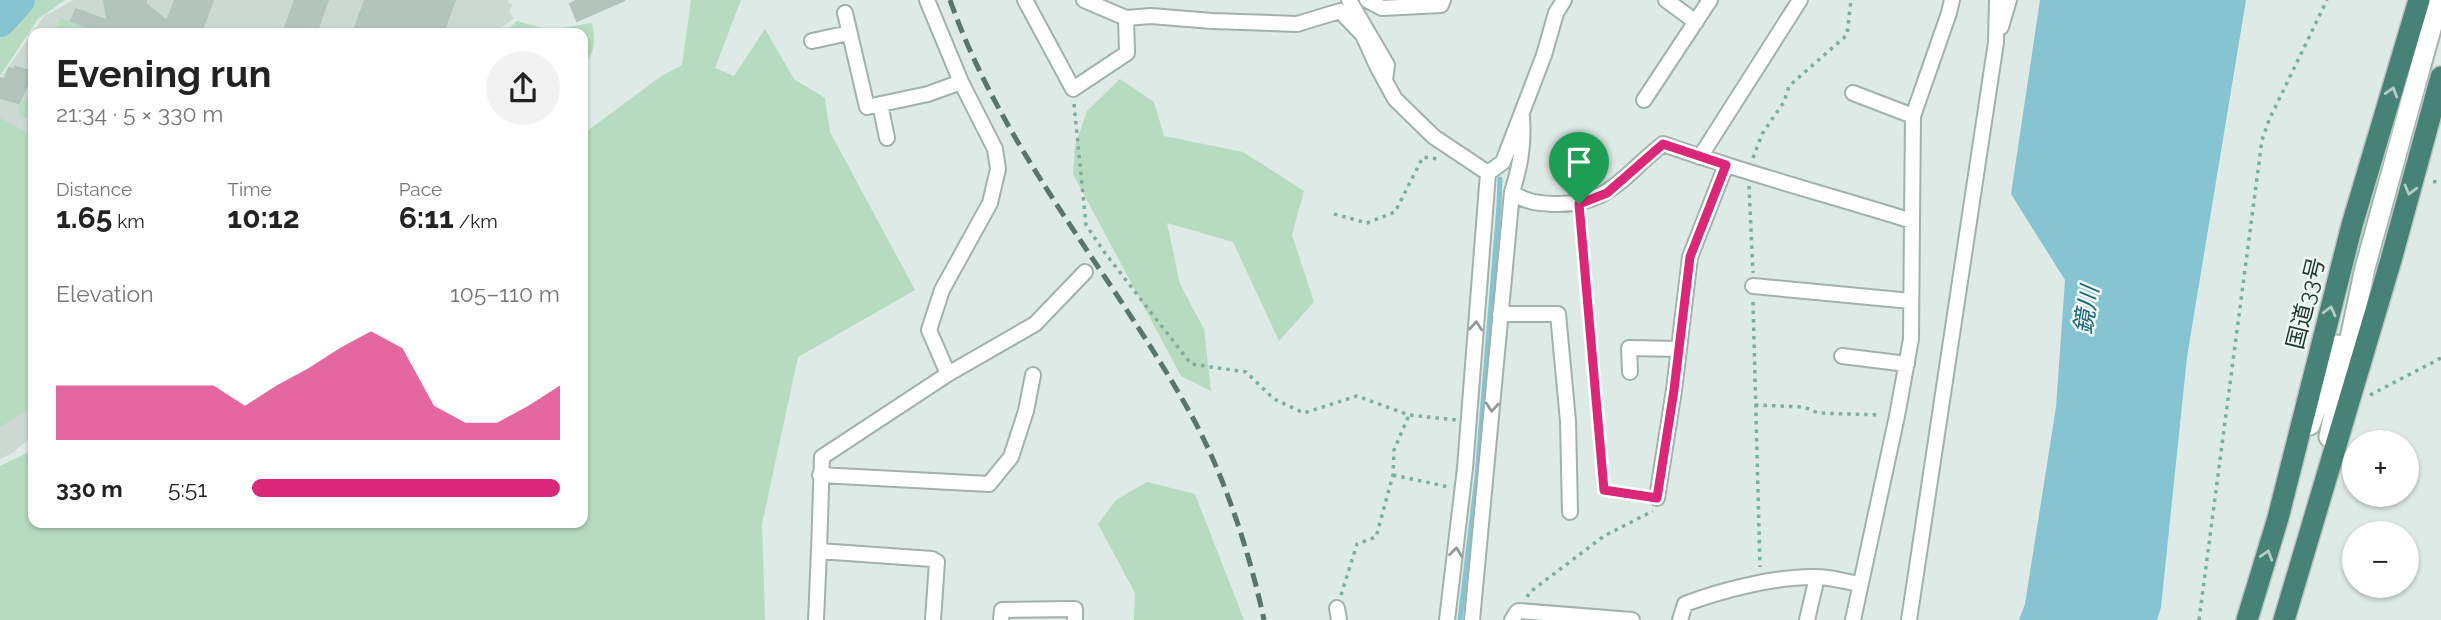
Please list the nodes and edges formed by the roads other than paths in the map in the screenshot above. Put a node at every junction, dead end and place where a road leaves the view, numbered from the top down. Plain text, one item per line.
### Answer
1 (927, 0) edge
2 (1025, 0) edge
3 (1084, 0) edge
4 (1349, 0) edge
5 (1367, 0) edge
6 (1443, 0) edge
7 (1564, 0) edge
8 (1667, 0) edge
9 (1710, 0) edge
10 (1800, 0) edge
11 (1952, 0) edge
12 (1997, 0) edge
13 (2009, 0) edge
14 (2419, 0) edge
15 (2439, 0) edge
16 (845, 13) dead end
17 (1126, 18) junction
18 (1696, 22) junction
19 (849, 33) junction
20 (812, 41) dead end
21 (1996, 41) junction
22 (2441, 77) edge
23 (1385, 80) junction
24 (961, 82) junction
25 (1853, 93) dead end
26 (1644, 100) dead end
27 (880, 104) junction
28 (1522, 112) junction
29 (1913, 116) junction
30 (887, 138) dead end
31 (1700, 157) junction
32 (1726, 165) junction
33 (1488, 173) junction
34 (1511, 192) junction
35 (1912, 221) junction
36 (2365, 268) junction
37 (1085, 272) dead end
38 (1753, 286) dead end
39 (1911, 301) junction
40 (1500, 314) junction
41 (1679, 349) junction
42 (1842, 356) dead end
43 (1907, 364) junction
44 (1630, 372) dead end
45 (948, 374) junction
46 (1033, 375) dead end
47 (820, 475) junction
48 (1657, 498) road end
49 (1570, 512) dead end
50 (2278, 518) junction
51 (2310, 528) junction
52 (818, 551) junction
53 (1817, 577) junction
54 (1860, 584) junction
55 (1475, 589) junction
56 (1516, 616) edge
57 (816, 620) edge
58 (933, 620) edge
59 (1001, 620) edge
60 (1075, 620) edge
61 (1447, 620) edge
62 (1463, 620) edge
63 (1472, 620) edge
64 (1632, 620) edge
65 (1680, 620) edge
66 (1807, 620) edge
67 (1853, 620) edge
68 (1909, 620) edge
69 (2247, 620) edge
70 (2284, 620) edge

1 - 24 street
2 - 17 street
3 - 17 street
4 - 23 street
5 - 6 street
7 - 28 street
8 - 18 street
9 - 18 street
10 - 31 street
11 - 29 street
12 - 21 street
13 - 21 street
50 -> 14 highway, 国道33号
15 - 36 main road
16 - 19 street
17 - 23 street
18 - 26 street
19 - 20 street
19 - 27 street
21 - 68 street
22 -> 51 highway
23 - 33 street
24 - 27 street
24 - 45 street
25 - 29 street
27 - 30 street
28 - 33 street
28 - 34 street
29 - 35 street
31 - 32 street
31 - 34 street
32 - 35 street
32 - 41 street
61 -> 33 street
34 - 40 street
35 - 39 street
36 - 50 main road
36 - 51 main road
37 - 45 street
38 - 39 street
39 - 43 street
40 - 49 street
40 -> 55 street
41 - 44 street
41 - 48 street
42 - 43 street
43 - 54 street
45 - 47 street
46 - 47 street
47 - 52 street
69 -> 50 highway, 国道33号
51 - 70 highway
52 - 57 street
52 - 58 street
53 - 54 street
53 - 65 street
53 - 66 street
54 - 67 street
55 - 62 street
55 - 63 street
56 - 64 street
59 - 60 street

